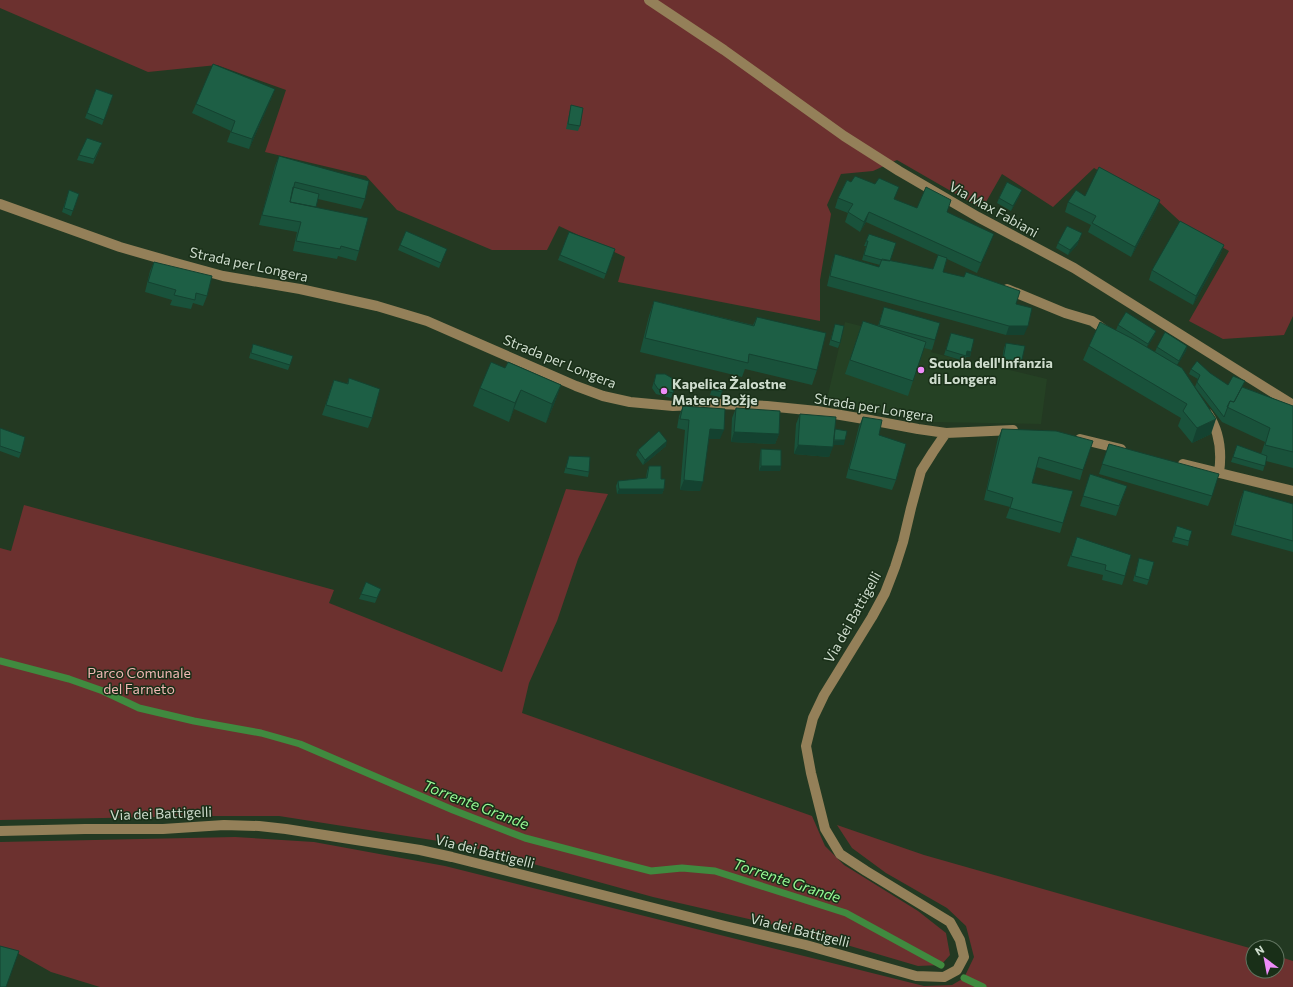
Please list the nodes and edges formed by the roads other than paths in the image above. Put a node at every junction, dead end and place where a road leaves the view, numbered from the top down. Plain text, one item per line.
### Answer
1 (649, 0) edge
2 (0, 204) edge
3 (995, 284) edge
4 (1118, 338) edge
5 (1201, 404) edge
6 (1293, 405) edge
7 (1023, 430) edge
8 (946, 433) junction
9 (1072, 438) edge
10 (1131, 452) edge
11 (1175, 463) edge
12 (1219, 473) junction
13 (1293, 491) edge
14 (0, 831) edge

1 - 6 street, Via Max Fabiani
2 - 8 street, Strada per Longera
3 - 4 street
5 - 12 street
7 - 8 street, Strada per Longera
8 - 14 street, Via dei Battigelli
9 - 10 street
11 - 12 street
12 - 13 street

